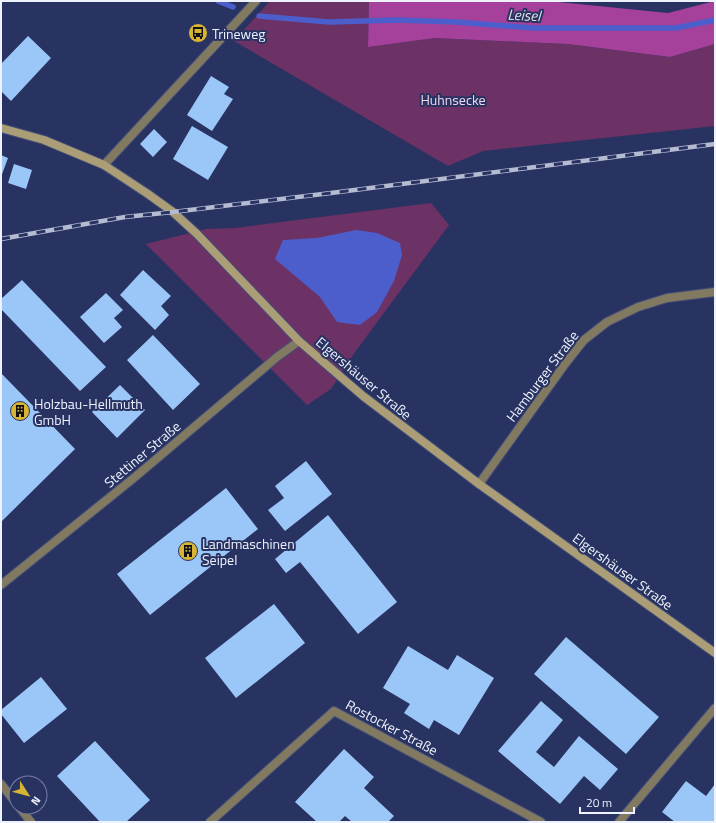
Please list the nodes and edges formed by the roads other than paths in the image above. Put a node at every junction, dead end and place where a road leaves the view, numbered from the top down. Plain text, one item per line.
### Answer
1 (256, 1) edge
2 (1, 128) edge
3 (104, 165) junction
4 (715, 292) edge
5 (299, 341) junction
6 (479, 484) junction
7 (1, 585) edge
8 (715, 653) edge
9 (715, 708) edge
10 (1, 784) edge
11 (8, 793) edge
12 (210, 822) edge
13 (541, 822) edge
14 (618, 822) edge

1 - 3 street
2 - 3 street, Elgershäuser Straße
3 - 5 street, Elgershäuser Straße
4 - 6 street, Hamburger Straße
5 - 6 street, Elgershäuser Straße
5 - 7 street, Stettiner Straße
6 - 8 street, Elgershäuser Straße
9 - 14 street
10 - 11 street
12 - 13 street, Rostocker Straße

